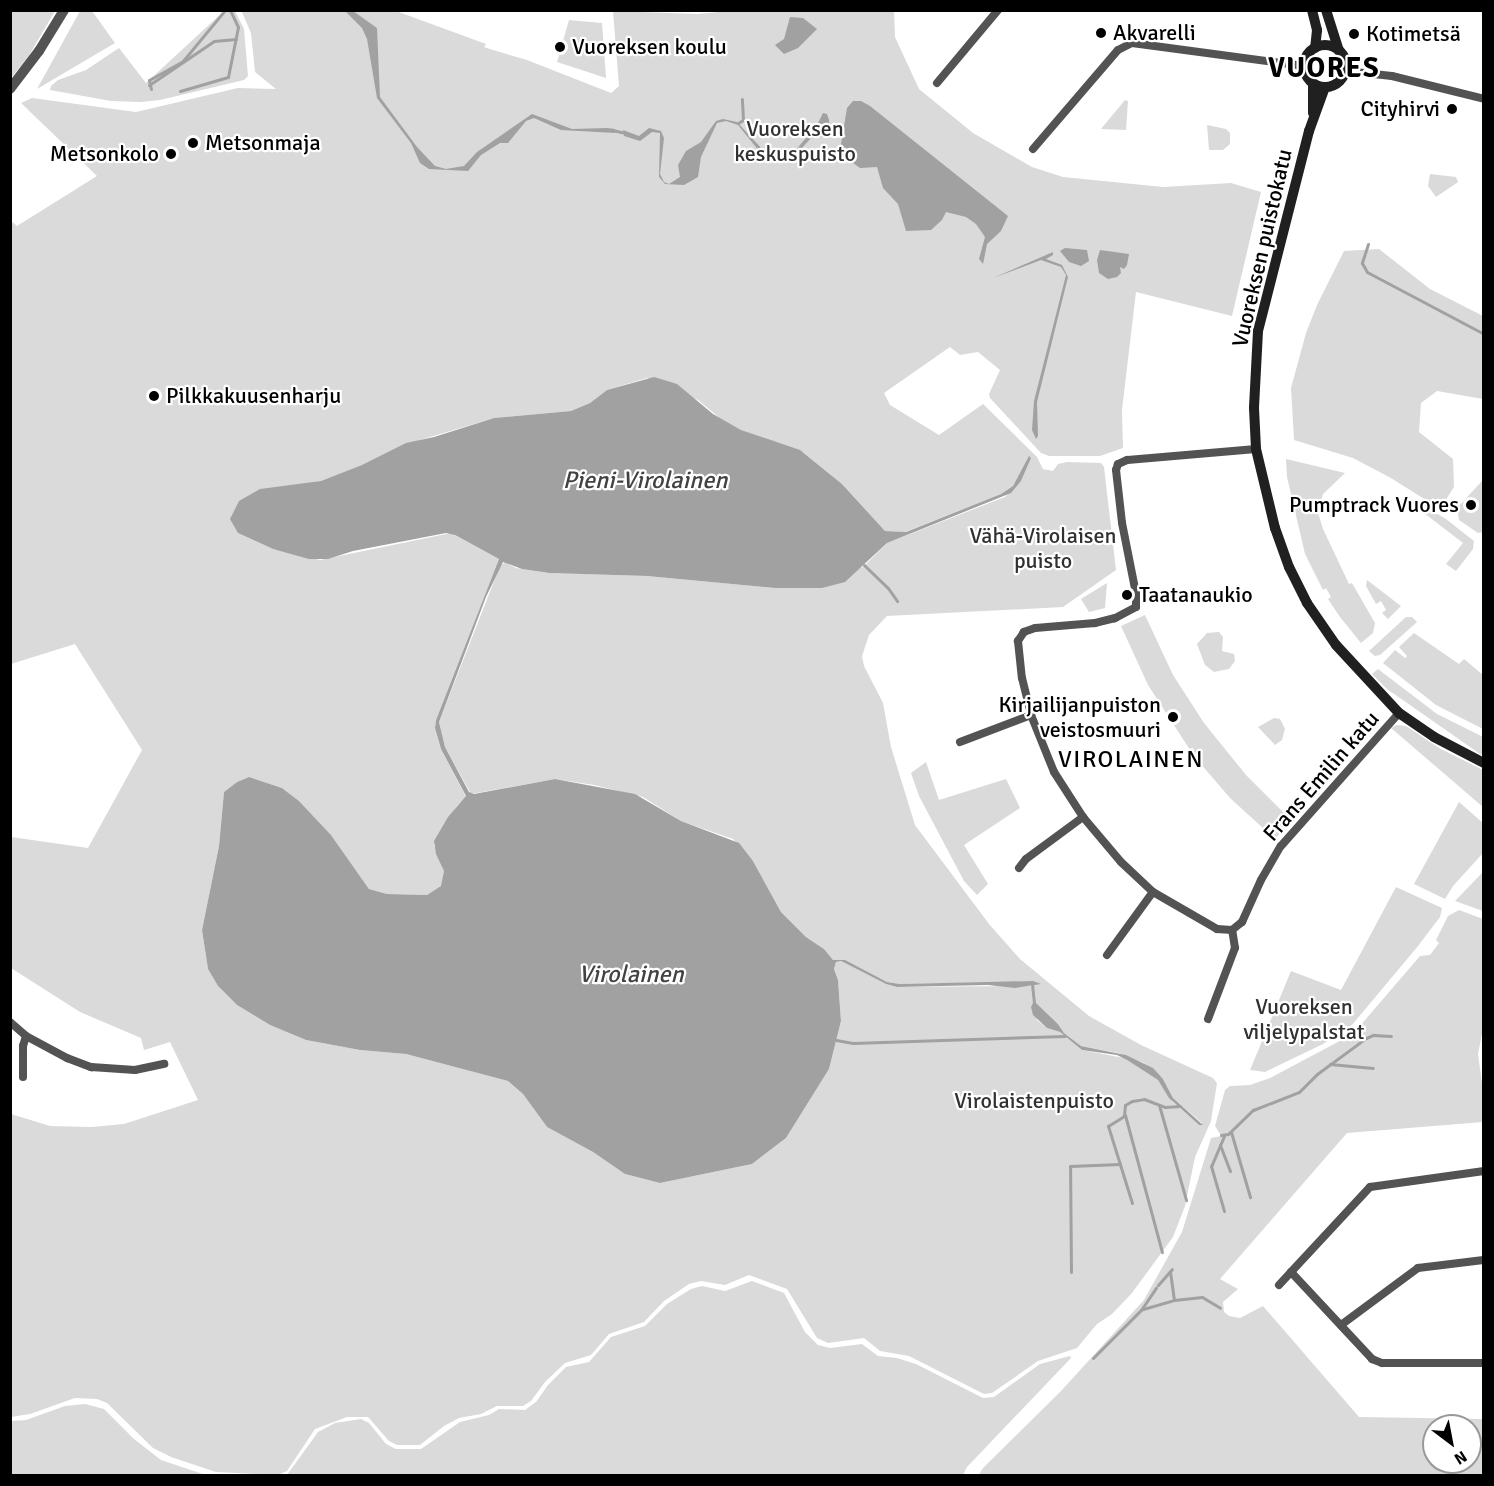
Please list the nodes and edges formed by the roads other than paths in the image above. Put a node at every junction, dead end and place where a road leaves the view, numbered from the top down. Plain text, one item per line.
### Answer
1 (64, 10) edge
2 (998, 10) edge
3 (1312, 10) edge
4 (1326, 10) edge
5 (1315, 48) junction
6 (1339, 51) junction
7 (1304, 66) junction
8 (1346, 71) junction
9 (937, 83) dead end
10 (1313, 83) junction
11 (1325, 87) junction
12 (10, 89) edge
13 (1484, 99) edge
14 (1312, 119) junction
15 (1033, 149) dead end
16 (1256, 449) junction
17 (1399, 713) junction
18 (1031, 715) junction
19 (960, 742) dead end
20 (1484, 763) edge
21 (1083, 817) junction
22 (1019, 868) dead end
23 (1153, 892) junction
24 (1232, 930) junction
25 (1107, 955) dead end
26 (1208, 1019) dead end
27 (10, 1022) edge
28 (26, 1036) junction
29 (164, 1064) dead end
30 (22, 1077) dead end
31 (1484, 1171) edge
32 (1484, 1260) edge
33 (1291, 1272) junction
34 (1279, 1286) dead end
35 (1341, 1325) junction
36 (1484, 1363) edge

1 - 12 street
2 - 9 street
3 - 5 main road
4 - 6 main road
5 - 6 main road
5 - 7 main road
6 - 8 main road
7 - 10 main road
7 - 15 street
8 - 11 main road
8 - 13 street
10 - 11 main road
10 - 14 main road, Vuoreksen puistokatu
11 - 14 main road, Vuoreksen puistokatu
14 - 16 main road, Vuoreksen puistokatu
16 - 17 main road, Vuoreksen puistokatu
16 - 18 street
17 - 20 main road, Vuoreksen puistokatu
17 - 24 street, Frans Emilin katu
18 - 19 street
18 - 21 street
21 - 22 street
21 - 23 street
23 - 24 street
23 - 25 street
24 - 26 street
27 - 28 street
28 - 29 street
28 - 30 street
31 - 33 street
32 - 35 street
33 - 34 street
33 - 35 street
35 - 36 street

